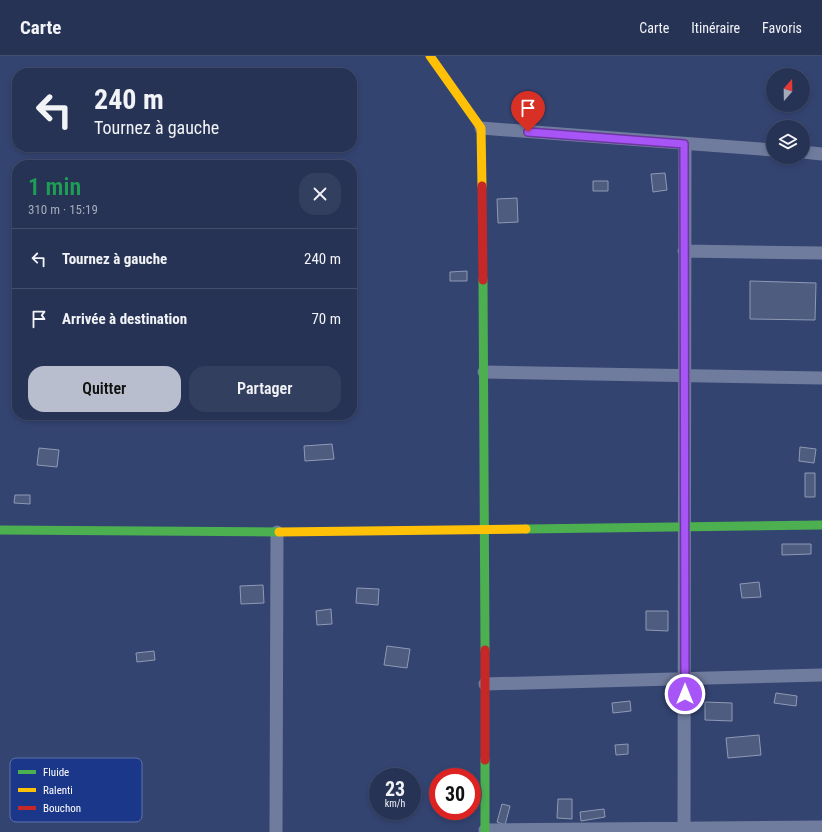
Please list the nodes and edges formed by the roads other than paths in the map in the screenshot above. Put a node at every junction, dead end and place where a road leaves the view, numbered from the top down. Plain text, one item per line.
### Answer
1 (430, 56) edge
2 (481, 128) junction
3 (684, 144) junction
4 (766, 150) edge
5 (810, 153) edge
6 (822, 154) edge
7 (684, 251) junction
8 (822, 253) edge
9 (484, 372) junction
10 (684, 376) junction
11 (822, 378) edge
12 (822, 525) edge
13 (685, 527) junction
14 (485, 529) junction
15 (0, 530) edge
16 (277, 532) junction
17 (822, 675) edge
18 (685, 679) junction
19 (485, 684) junction
20 (822, 827) edge
21 (684, 830) edge
22 (485, 831) edge
23 (276, 832) edge

1 - 2 street
2 - 3 street
2 - 9 street
3 - 4 street
3 - 7 street
5 - 6 street
7 - 8 street
7 - 10 street
9 - 10 street
9 - 14 street
10 - 11 street
10 - 13 street
12 - 13 street
13 - 14 street
13 - 18 street
14 - 16 street
14 - 19 street
15 - 16 street
16 - 23 street
17 - 18 street
18 - 19 street
18 - 21 street
19 - 22 street
20 - 21 street
21 - 22 street

